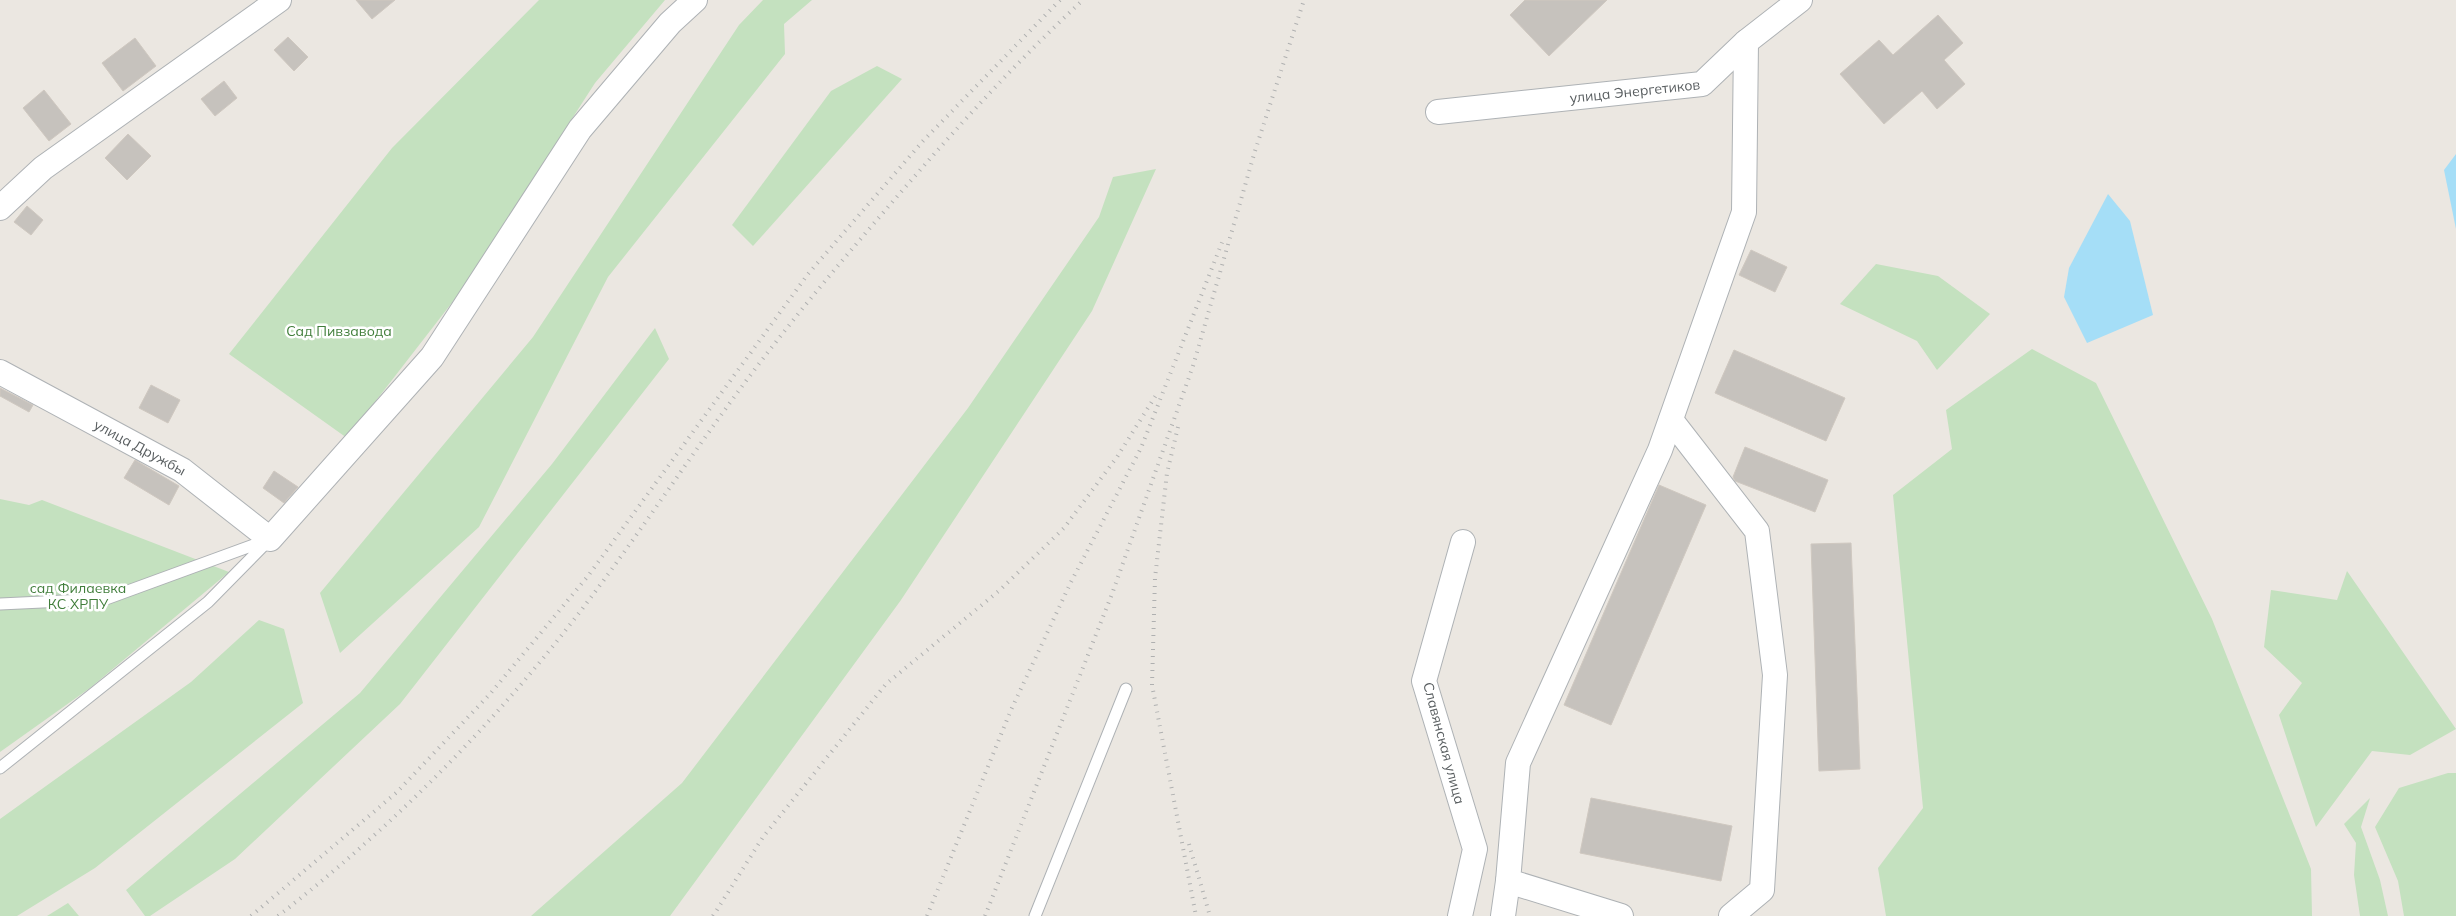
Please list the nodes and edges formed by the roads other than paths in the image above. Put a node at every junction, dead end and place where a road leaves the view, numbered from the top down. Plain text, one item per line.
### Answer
1 (279, 0) edge
2 (695, 0) edge
3 (1800, 0) edge
4 (1746, 42) junction
5 (1438, 112) dead end
6 (0, 208) edge
7 (0, 372) edge
8 (1671, 420) junction
9 (270, 539) junction
10 (1463, 542) dead end
11 (0, 604) edge
12 (1126, 689) dead end
13 (0, 768) edge
14 (1508, 881) junction
15 (1035, 916) edge
16 (1460, 916) edge
17 (1502, 916) edge
18 (1621, 916) edge
19 (1731, 916) edge

1 - 6 street
2 - 9 street
3 - 4 street, улица Энергетиков
4 - 5 street, улица Энергетиков
4 - 8 street
7 - 9 street, улица Дружбы
8 - 14 street
8 - 19 street
9 - 11 lane
9 - 13 lane
10 - 16 street, Славянская улица
12 - 15 lane
14 - 17 street
14 - 18 street

